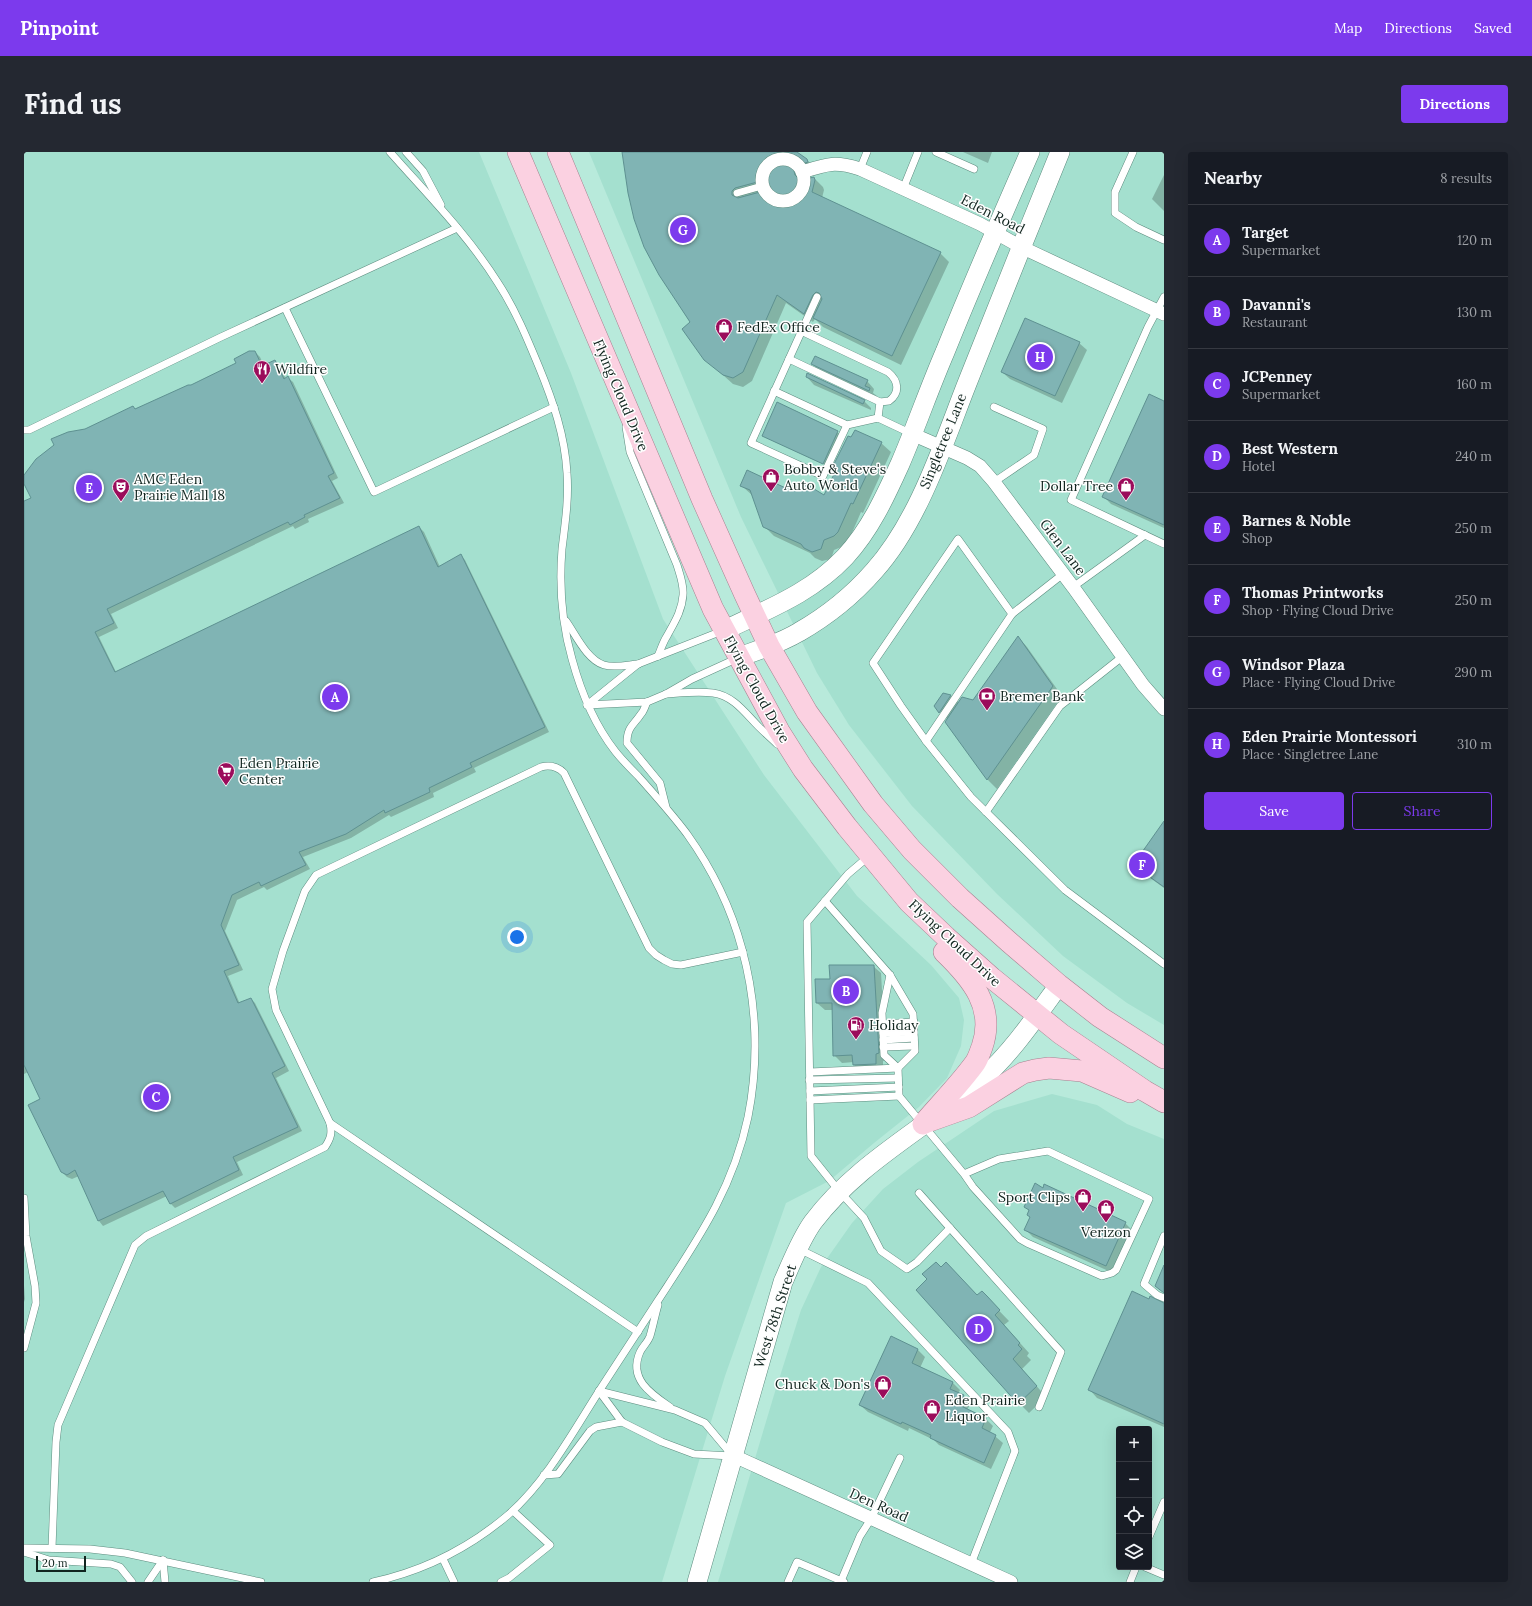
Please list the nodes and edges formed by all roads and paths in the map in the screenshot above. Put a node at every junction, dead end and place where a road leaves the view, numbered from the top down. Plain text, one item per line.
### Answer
1 (390, 152) edge
2 (406, 152) edge
3 (514, 152) edge
4 (518, 152) edge
5 (558, 152) edge
6 (867, 152) edge
7 (918, 152) edge
8 (936, 152) edge
9 (1030, 152) edge
10 (1060, 152) edge
11 (1133, 152) edge
12 (860, 169) junction
13 (974, 169) dead end
14 (526, 171) junction
15 (802, 172) junction
16 (762, 186) junction
17 (903, 189) junction
18 (738, 193) dead end
19 (446, 216) junction
20 (457, 228) junction
21 (995, 233) junction
22 (1164, 240) edge
23 (1021, 247) junction
24 (817, 296) dead end
25 (1164, 297) edge
26 (285, 308) junction
27 (1160, 313) edge
28 (801, 331) junction
29 (789, 359) junction
30 (774, 392) junction
31 (621, 395) junction
32 (880, 402) junction
33 (554, 407) junction
34 (994, 407) dead end
35 (878, 418) junction
36 (847, 425) junction
37 (24, 430) edge
38 (912, 434) junction
39 (942, 446) junction
40 (994, 482) junction
41 (1145, 535) junction
42 (1164, 544) edge
43 (1063, 574) junction
44 (1073, 587) junction
45 (1012, 614) junction
46 (754, 616) junction
47 (565, 620) junction
48 (725, 630) junction
49 (769, 646) junction
50 (658, 656) junction
51 (1122, 656) junction
52 (739, 657) junction
53 (638, 664) junction
54 (666, 694) junction
55 (647, 702) junction
56 (587, 705) junction
57 (1164, 709) edge
58 (926, 741) junction
59 (803, 769) junction
60 (666, 808) junction
61 (986, 812) junction
62 (870, 856) junction
63 (825, 901) junction
64 (909, 902) junction
65 (743, 952) junction
66 (1164, 964) edge
67 (890, 975) junction
68 (1059, 986) junction
69 (1037, 1015) junction
70 (914, 1022) junction
71 (882, 1024) junction
72 (914, 1039) junction
73 (883, 1040) junction
74 (1164, 1058) edge
75 (898, 1068) junction
76 (810, 1072) junction
77 (898, 1078) junction
78 (809, 1080) junction
79 (898, 1087) junction
80 (810, 1091) junction
81 (899, 1096) junction
82 (810, 1100) junction
83 (1164, 1102) edge
84 (1164, 1106) edge
85 (330, 1123) junction
86 (923, 1124) junction
87 (964, 1174) junction
88 (839, 1191) junction
89 (919, 1193) dead end
90 (24, 1198) edge
91 (950, 1228) junction
92 (1164, 1236) edge
93 (799, 1249) junction
94 (1164, 1298) edge
95 (659, 1299) junction
96 (638, 1332) junction
97 (24, 1348) edge
98 (599, 1391) junction
99 (1038, 1407) dead end
100 (675, 1410) junction
101 (622, 1422) junction
102 (734, 1456) junction
103 (900, 1458) dead end
104 (544, 1475) junction
105 (1164, 1502) edge
106 (513, 1510) junction
107 (871, 1519) junction
108 (1150, 1534) edge
109 (24, 1548) edge
110 (52, 1548) junction
111 (24, 1552) edge
112 (443, 1559) junction
113 (163, 1560) junction
114 (970, 1564) junction
115 (1135, 1570) edge
116 (1152, 1570) edge
117 (1164, 1575) edge
118 (843, 1581) edge
119 (132, 1582) edge
120 (148, 1582) edge
121 (165, 1582) edge
122 (260, 1582) edge
123 (373, 1582) edge
124 (454, 1582) edge
125 (501, 1582) edge
126 (697, 1582) edge
127 (788, 1582) edge
128 (1011, 1582) edge
129 (1130, 1582) edge

1 - 19 lane
2 - 19 lane
3 - 14 lane
4 - 14 main road, Flying Cloud Drive
5 - 46 main road
6 - 12 lane
7 - 17 lane
8 - 13 lane
9 - 21 street
10 - 23 street, Singletree Lane
11 - 22 lane
12 - 15 street, Eden Road
12 - 17 street, Eden Road
14 - 31 main road, Flying Cloud Drive
15 - 16 street
15 - 16 street
16 - 18 lane
17 - 21 street, Eden Road
19 - 20 lane
20 - 26 lane
20 - 33 lane
21 - 23 street, Eden Road
21 - 38 street
23 - 27 street, Eden Road
23 - 39 street, Singletree Lane
24 - 28 lane
25 - 27 lane
26 - 33 lane
26 - 37 lane
27 - 41 lane
28 - 29 lane
28 - 32 lane
29 - 30 lane
29 - 32 lane
30 - 36 lane
30 - 36 lane
31 - 48 main road, Flying Cloud Drive
31 - 50 lane
32 - 35 lane
33 - 47 lane
34 - 40 lane
35 - 36 lane
35 - 38 lane
38 - 39 street, Glen Lane
38 - 46 street
39 - 40 street, Glen Lane
39 - 49 street, Singletree Lane
40 - 43 street, Glen Lane
41 - 42 lane
41 - 44 lane
43 - 44 street, Glen Lane
43 - 45 lane
44 - 51 street, Glen Lane
45 - 58 lane
45 - 58 lane
46 - 48 street
46 - 49 main road
47 - 53 lane
47 - 56 lane
48 - 50 lane
48 - 52 main road, Flying Cloud Drive
49 - 52 street, Singletree Lane
49 - 68 main road
50 - 53 lane
51 - 57 street, Glen Lane
51 - 61 lane
52 - 54 lane
52 - 59 main road, Flying Cloud Drive
53 - 56 lane
54 - 55 lane
54 - 59 lane
55 - 56 lane
55 - 60 lane
56 - 60 lane
58 - 61 lane
59 - 62 main road, Flying Cloud Drive
60 - 65 lane
61 - 66 lane
62 - 63 lane
62 - 64 main road, Flying Cloud Drive
63 - 67 lane
63 - 76 lane
64 - 69 main road, Flying Cloud Drive
64 - 86 main road
65 - 85 lane
65 - 95 lane
67 - 70 lane
67 - 71 lane
68 - 69 street, West 78th Street
68 - 74 main road
69 - 83 main road, Flying Cloud Drive
69 - 86 street, West 78th Street
70 - 71 lane
70 - 72 lane
71 - 73 lane
72 - 73 lane
72 - 73 lane
72 - 75 lane
73 - 75 lane
75 - 76 lane
75 - 77 lane
76 - 78 lane
77 - 78 lane
77 - 79 lane
78 - 80 lane
79 - 80 lane
79 - 81 lane
80 - 82 lane
81 - 82 lane
81 - 86 lane
82 - 88 lane
84 - 86 main road
85 - 96 lane
85 - 110 lane
86 - 87 lane
86 - 88 street, West 78th Street
87 - 87 lane
88 - 91 lane
88 - 93 street, West 78th Street
89 - 91 lane
90 - 97 lane
91 - 99 lane
92 - 94 lane
93 - 102 street, West 78th Street
93 - 114 lane
95 - 96 lane
95 - 100 lane
96 - 98 lane
98 - 100 lane
98 - 101 lane
98 - 104 lane
100 - 102 lane
101 - 102 lane
101 - 104 lane
102 - 107 street, Den Road
102 - 126 street, West 78th Street
103 - 107 lane
104 - 106 lane
105 - 108 lane
106 - 112 lane
106 - 125 lane
107 - 114 street, Den Road
107 - 118 lane
109 - 110 lane
110 - 113 lane
111 - 119 lane
112 - 123 lane
112 - 124 lane
113 - 120 lane
113 - 121 lane
113 - 122 lane
114 - 128 street, Den Road
115 - 129 lane
116 - 117 lane
118 - 127 lane

